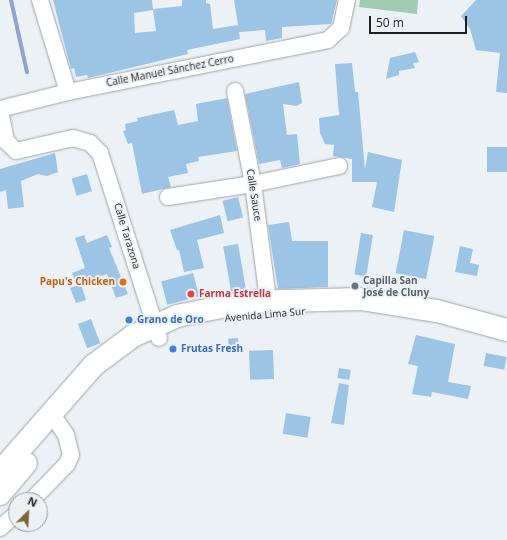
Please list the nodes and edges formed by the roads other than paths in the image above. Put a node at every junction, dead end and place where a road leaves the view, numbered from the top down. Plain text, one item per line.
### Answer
1 (40, 0) edge
2 (347, 0) edge
3 (235, 91) dead end
4 (68, 92) junction
5 (0, 109) edge
6 (339, 166) dead end
7 (253, 184) junction
8 (168, 198) dead end
9 (268, 300) junction
10 (477, 323) junction
11 (507, 330) edge
12 (157, 331) junction
13 (56, 419) junction
14 (0, 472) edge
15 (40, 492) edge
16 (0, 494) edge
17 (8, 521) edge
18 (0, 528) edge

1 - 4 street
2 - 4 street, Calle Manuel Sánchez Cerro
3 - 7 street, Calle Sauce
4 - 5 street, Calle Manuel Sánchez Cerro
5 - 12 street, Calle Tarazona
6 - 7 street
7 - 8 street
7 - 9 street, Calle Sauce
9 - 10 highway, Avenida Lima Sur
9 - 12 highway, Avenida Lima Sur
10 - 11 highway, Avenida Lima Sur
10 - 12 highway, Avenida Lima Sur
12 - 13 highway, Avenida Lima Sur
13 - 14 highway, Avenida Lima Sur
13 - 15 street
13 - 16 highway, Avenida Lima Sur
17 - 18 street

